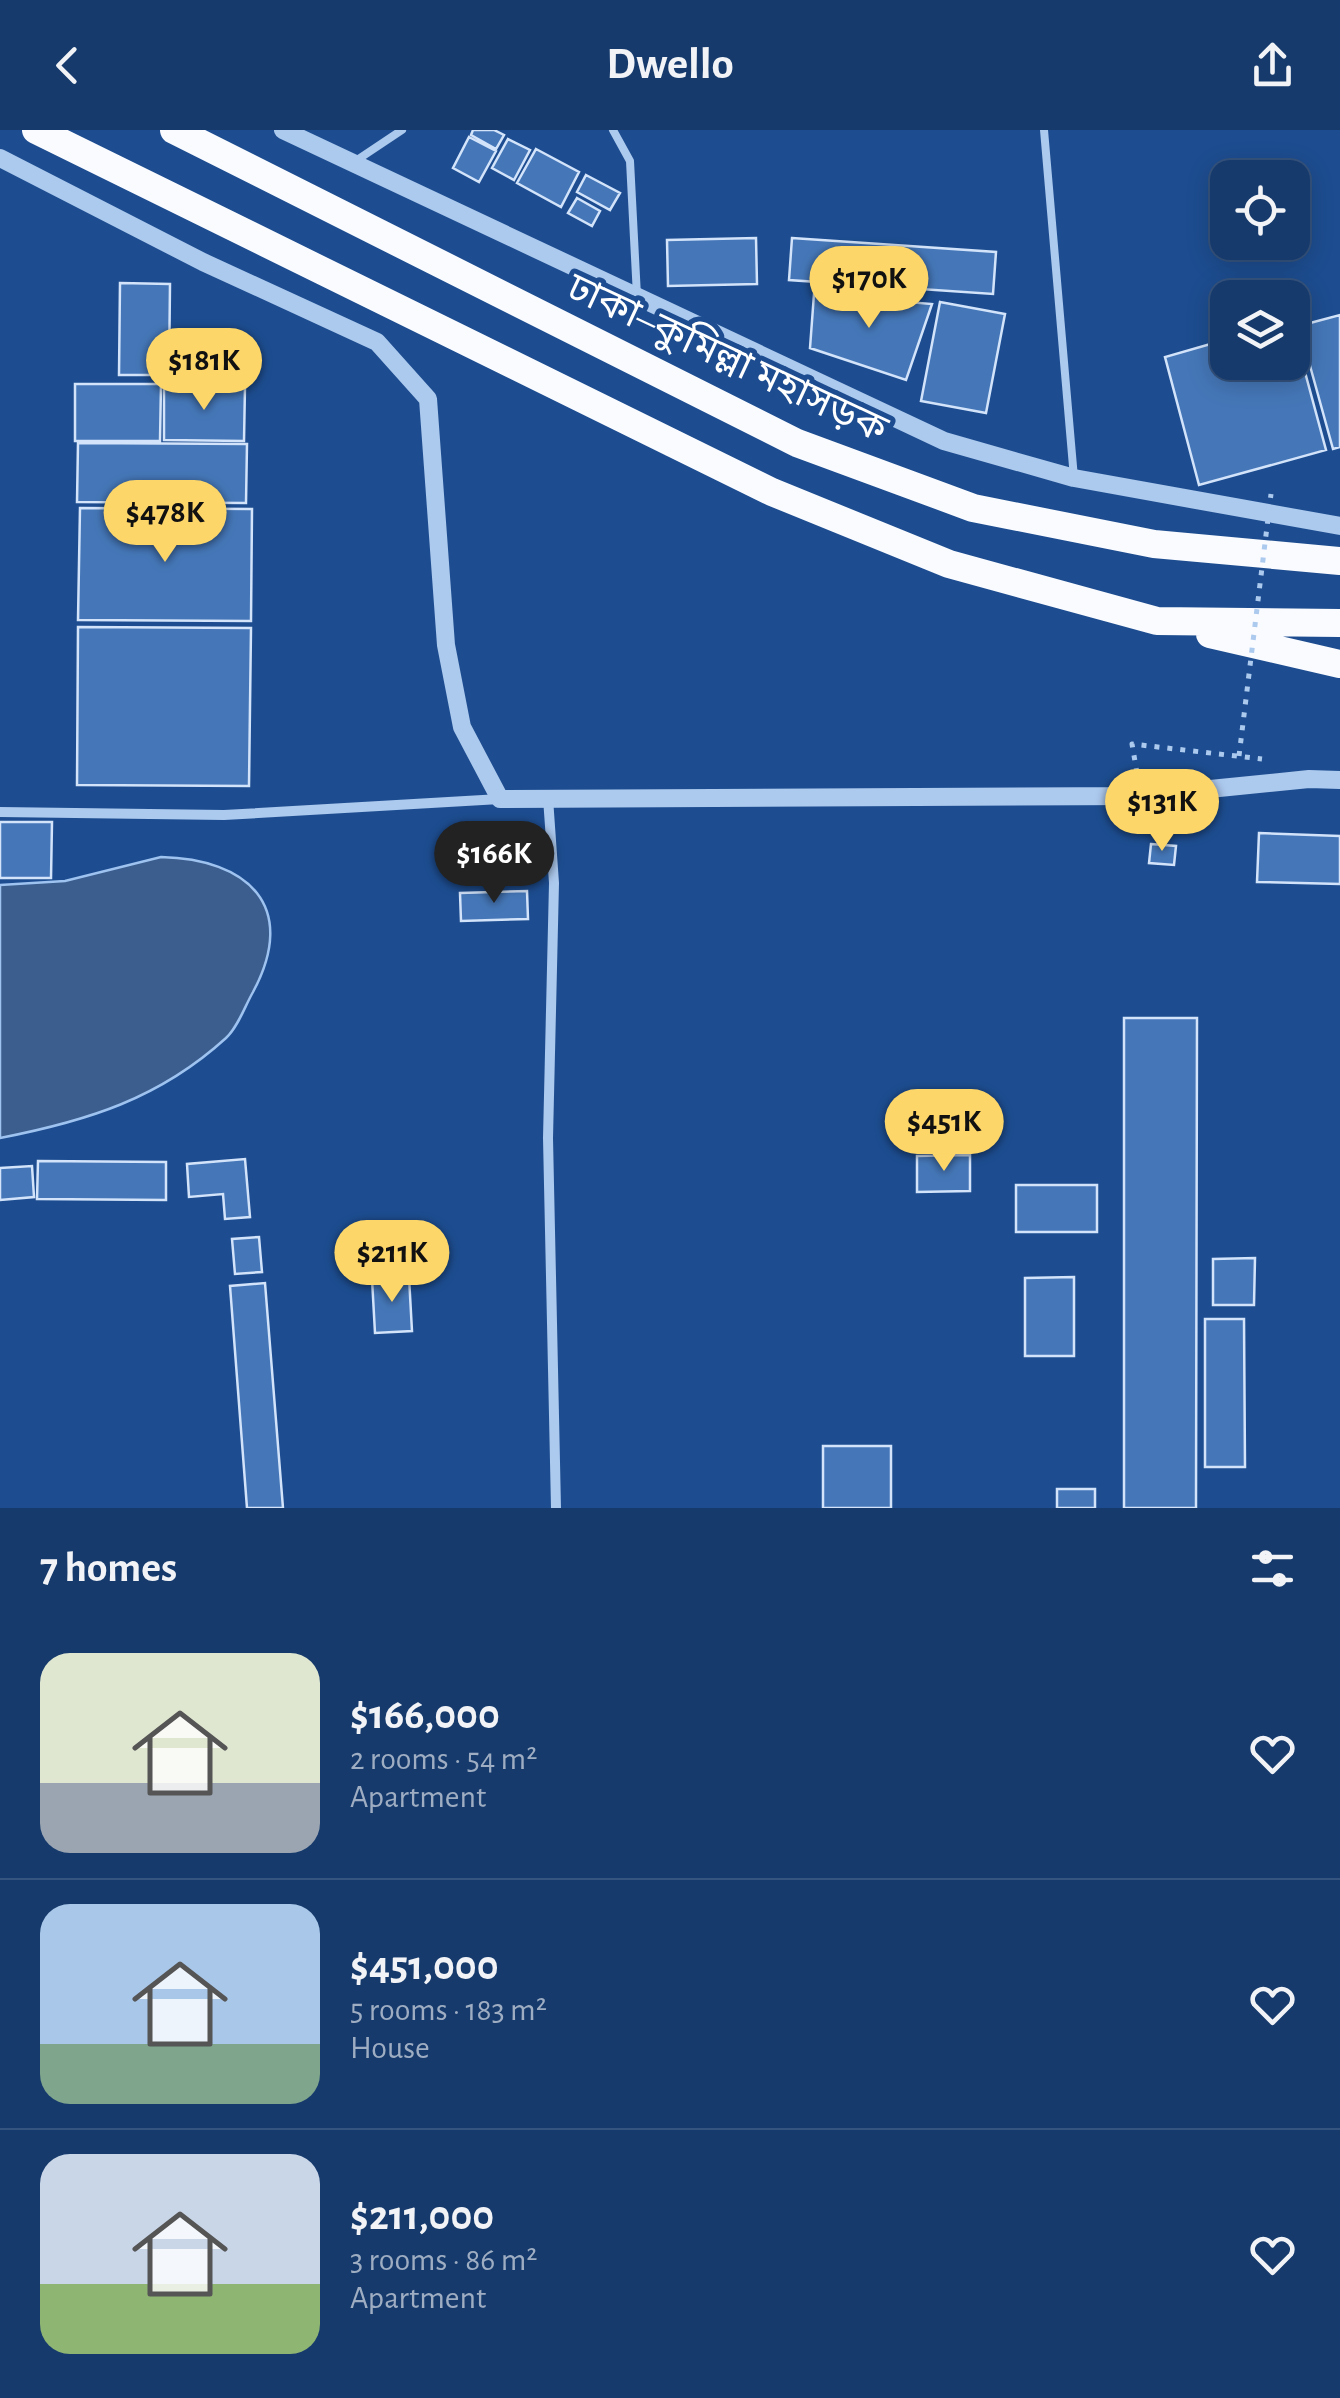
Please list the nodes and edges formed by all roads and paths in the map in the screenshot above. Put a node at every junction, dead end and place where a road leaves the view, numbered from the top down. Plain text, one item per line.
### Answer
1 (36, 130) edge
2 (174, 130) edge
3 (283, 130) edge
4 (402, 130) edge
5 (613, 130) edge
6 (1044, 130) edge
7 (0, 158) edge
8 (351, 164) junction
9 (638, 299) junction
10 (1074, 478) junction
11 (1271, 494) dead end
12 (1340, 526) edge
13 (1340, 561) edge
14 (1157, 621) junction
15 (1340, 623) edge
16 (1340, 664) edge
17 (1340, 780) edge
18 (1140, 796) junction
19 (548, 797) junction
20 (500, 799) junction
21 (0, 812) edge
22 (556, 1508) edge

1 - 14 highway
2 - 13 highway, ঢাকা–কুমিল্লা মহাসড়ক
3 - 8 street
4 - 8 lane
5 - 9 lane
6 - 10 lane
7 - 20 street
8 - 9 street
9 - 10 street
10 - 12 street
11 - 18 path, bridge
14 - 15 highway
14 - 16 highway
17 - 18 street
18 - 19 street
19 - 20 street
19 - 22 street
20 - 21 street

